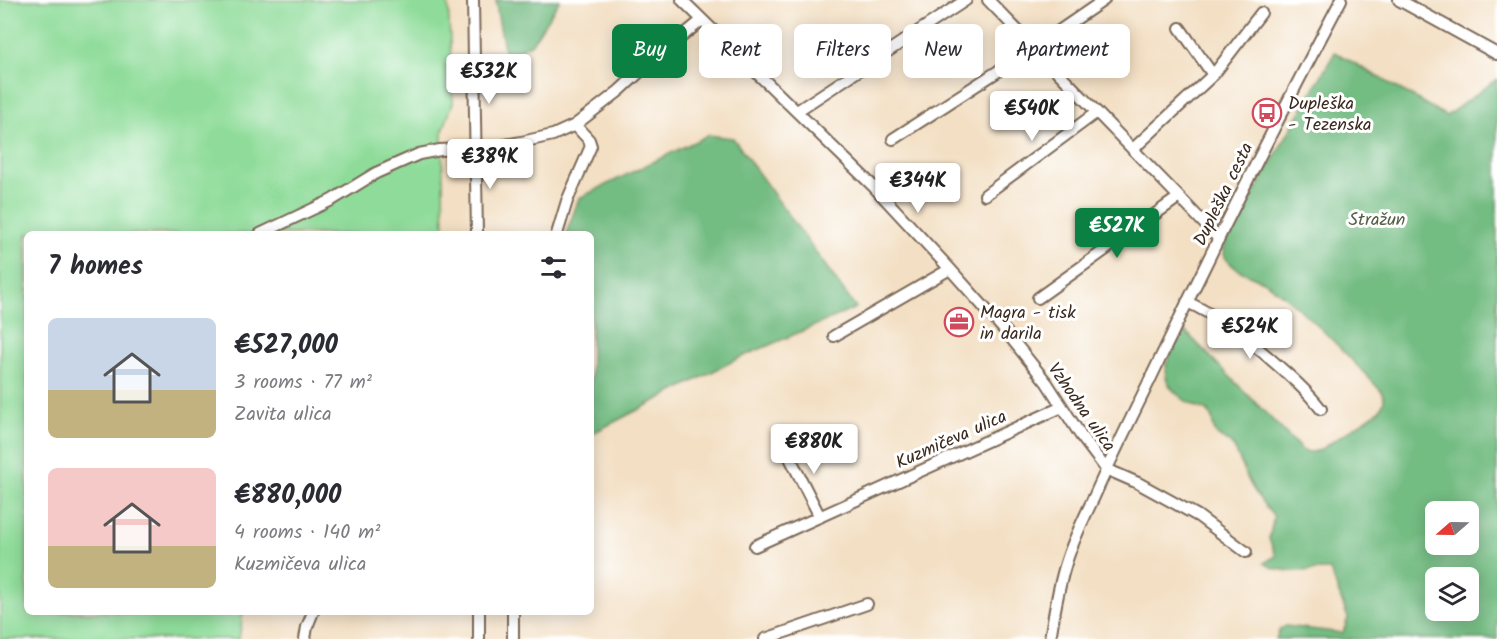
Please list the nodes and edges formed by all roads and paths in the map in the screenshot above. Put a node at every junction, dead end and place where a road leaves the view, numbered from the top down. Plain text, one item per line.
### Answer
1 (473, 0) edge
2 (682, 0) edge
3 (966, 0) edge
4 (988, 0) edge
5 (1104, 0) edge
6 (1341, 0) edge
7 (1399, 0) edge
8 (1261, 13) dead end
9 (702, 20) junction
10 (1011, 24) edge
11 (1069, 24) edge
12 (1180, 28) dead end
13 (1497, 54) edge
14 (995, 73) edge
15 (1213, 75) junction
16 (1063, 78) edge
17 (797, 111) junction
18 (1096, 112) junction
19 (575, 125) junction
20 (893, 139) dead end
21 (475, 147) junction
22 (1133, 149) junction
23 (985, 195) dead end
24 (1179, 197) junction
25 (266, 231) edge
26 (477, 231) edge
27 (558, 231) edge
28 (1219, 239) junction
29 (950, 269) junction
30 (1038, 298) dead end
31 (1187, 302) junction
32 (834, 336) dead end
33 (1062, 407) junction
34 (1321, 409) dead end
35 (784, 446) dead end
36 (1106, 469) junction
37 (820, 517) junction
38 (755, 546) dead end
39 (1246, 552) dead end
40 (867, 604) dead end
41 (312, 615) edge
42 (478, 615) edge
43 (513, 615) edge
44 (305, 639) edge
45 (478, 639) edge
46 (513, 639) edge
47 (765, 639) edge
48 (1050, 639) edge

1 - 21 street
2 - 9 street, Vzhodna ulica
3 - 17 street
4 - 10 street
5 - 11 street
6 - 28 street, Dupleška cesta
7 - 13 street
8 - 15 street
9 - 17 street, Vzhodna ulica
9 - 19 street
12 - 15 street
14 - 20 street
15 - 22 street
16 - 18 street
17 - 29 street, Vzhodna ulica
18 - 22 street
18 - 23 street
19 - 21 street
19 - 27 street
21 - 25 street
21 - 26 street
22 - 24 street
24 - 28 street
24 - 30 street
28 - 31 street, Dupleška cesta
29 - 32 street
29 - 33 street, Vzhodna ulica
31 - 34 street
31 - 36 street, Dupleška cesta
33 - 36 street, Vzhodna ulica
33 - 37 street, Kuzmičeva ulica
35 - 37 street
36 - 39 street
36 - 48 street, Dupleška cesta
37 - 38 street, Kuzmičeva ulica
40 - 47 street
41 - 44 street
42 - 45 street
43 - 46 street

